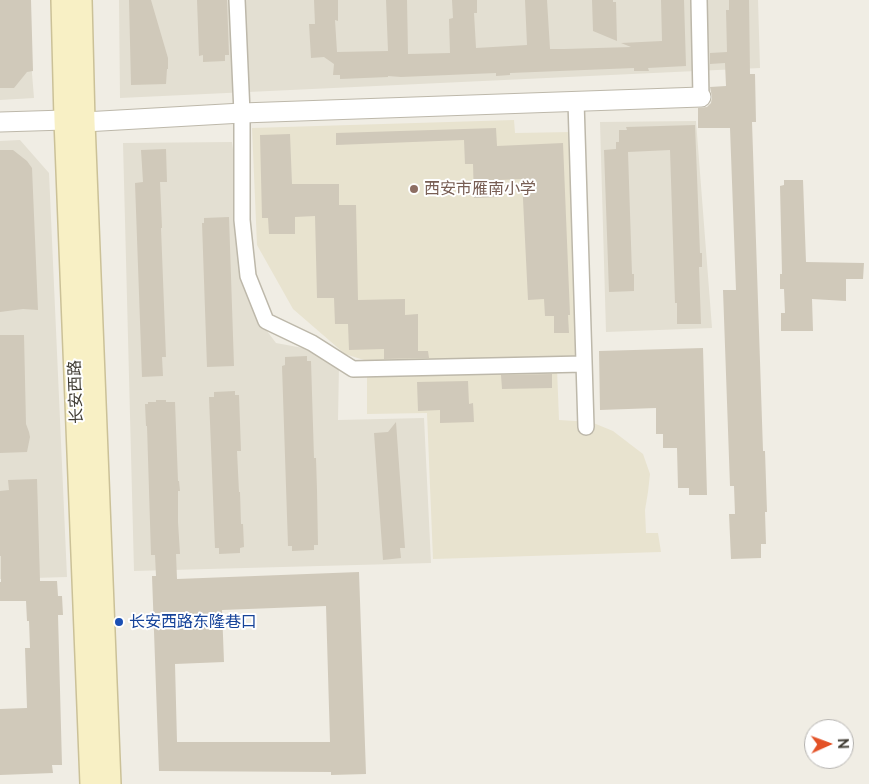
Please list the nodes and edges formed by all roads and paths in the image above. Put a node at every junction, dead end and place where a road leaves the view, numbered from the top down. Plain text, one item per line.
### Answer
1 (62, 0) edge
2 (81, 0) edge
3 (237, 0) edge
4 (699, 0) edge
5 (701, 97) joint
6 (576, 101) junction
7 (242, 113) junction
8 (74, 121) junction
9 (0, 122) edge
10 (584, 364) junction
11 (586, 427) dead end
12 (91, 784) edge
13 (110, 784) edge

1 - 8 main road, 长安西路
2 - 8 main road, 长安西路
3 - 7 street
4 - 5 street
5 - 6 street
6 - 7 street
6 - 10 street
7 - 8 street
7 - 10 street
8 - 9 street
8 - 12 main road, 长安西路
8 - 13 main road, 长安西路
10 - 11 street

